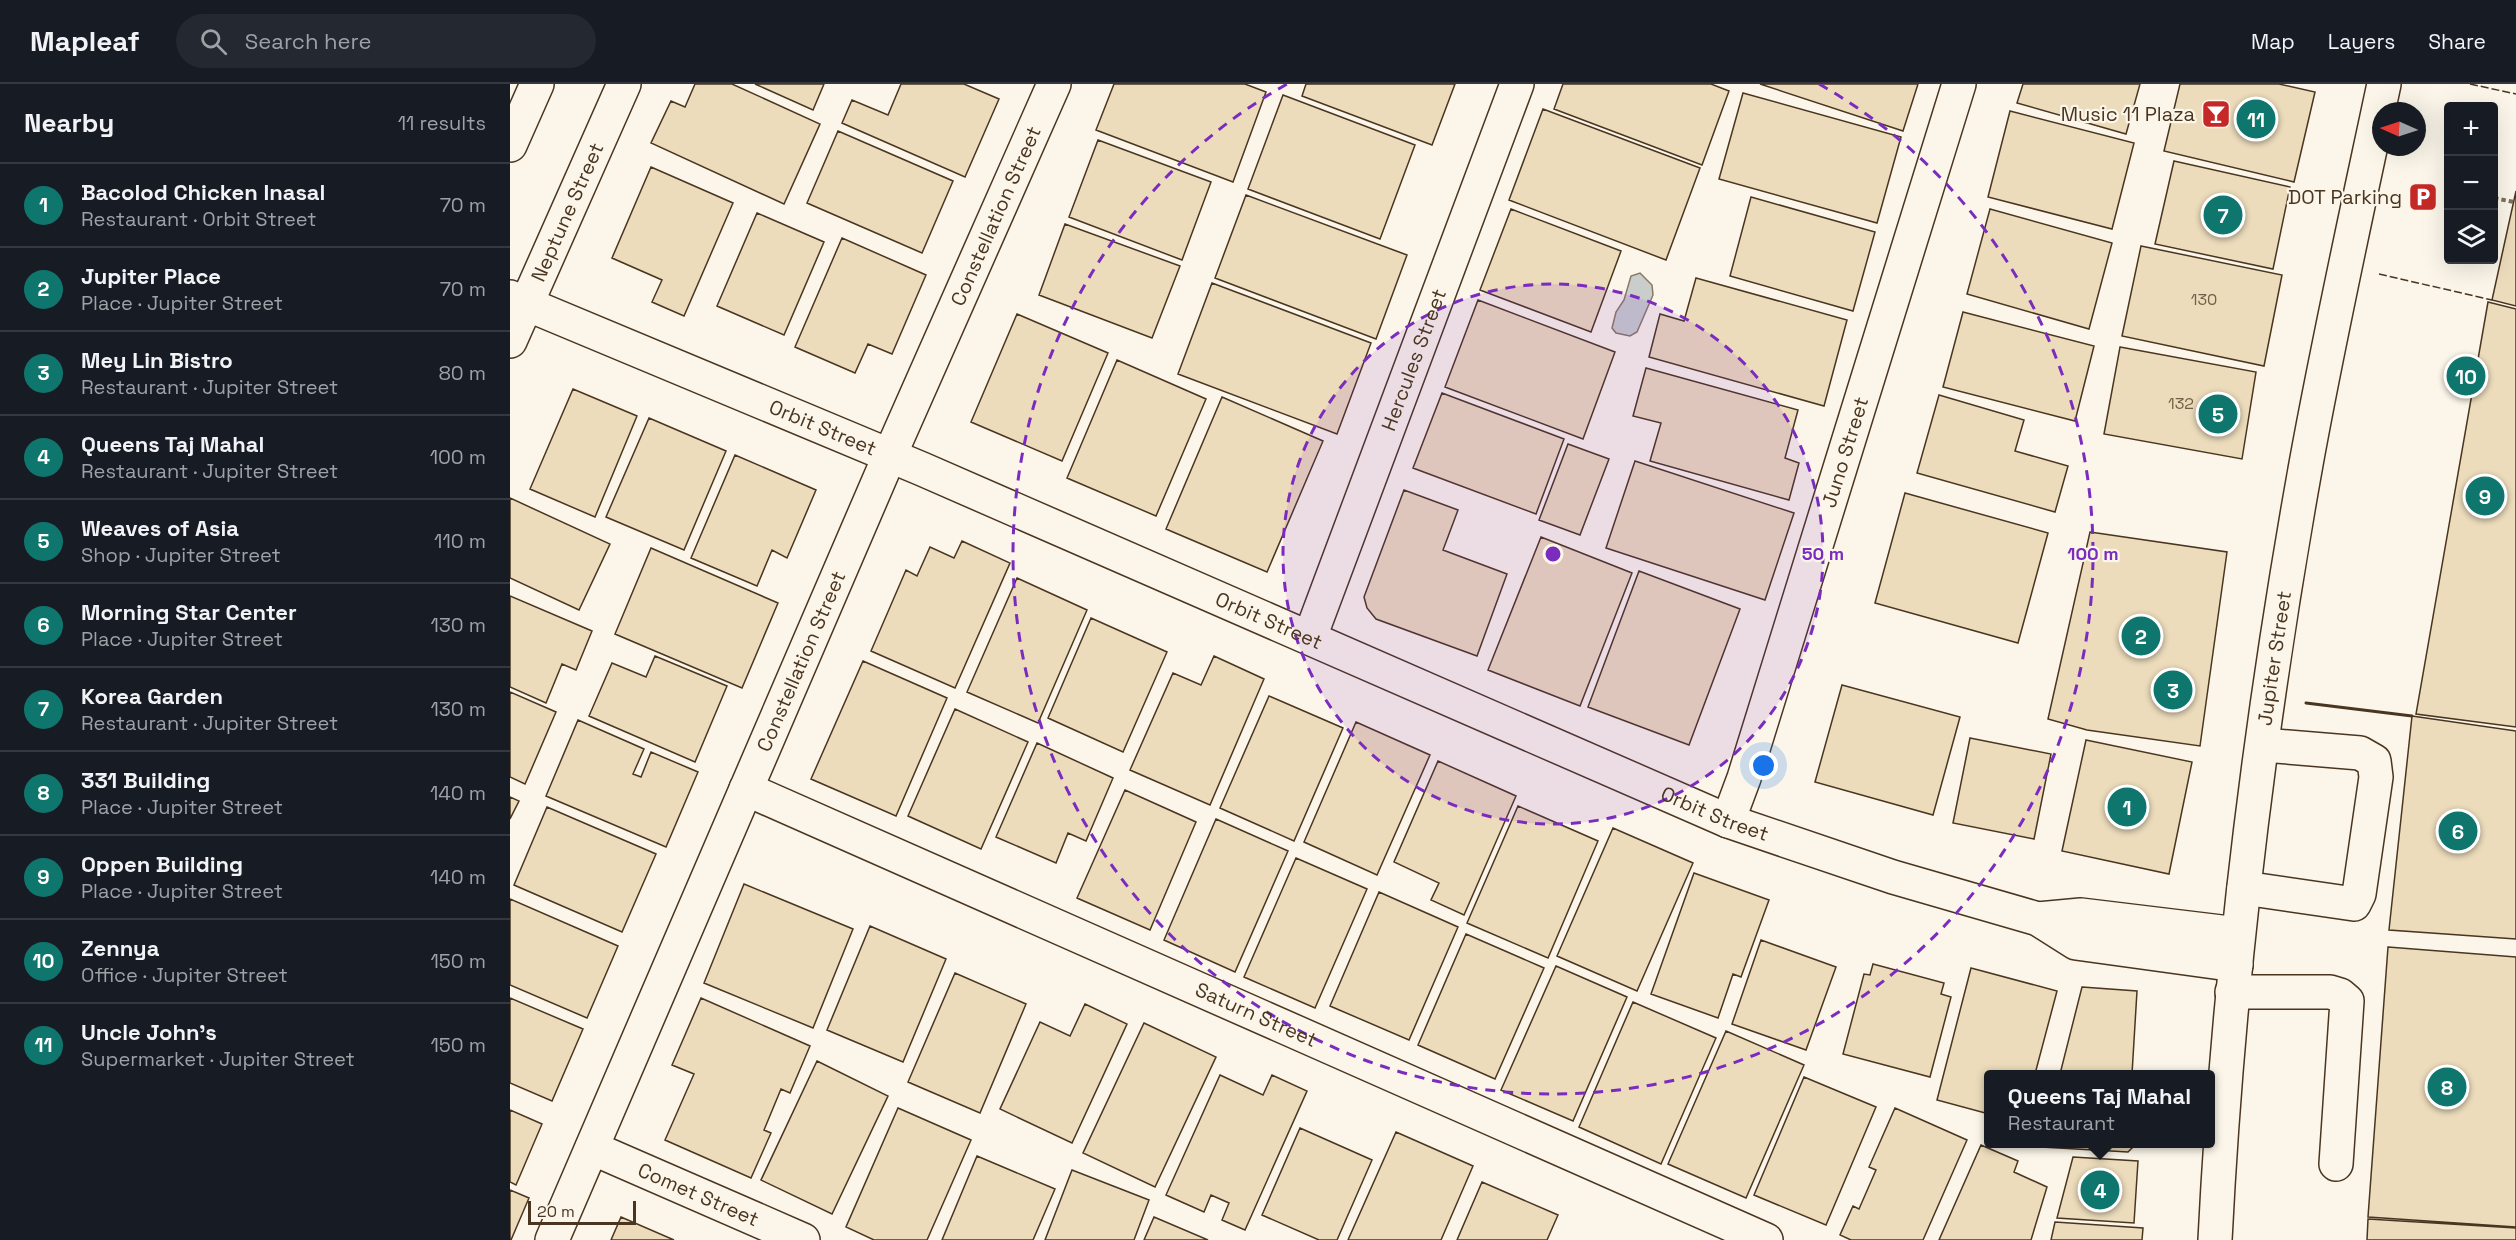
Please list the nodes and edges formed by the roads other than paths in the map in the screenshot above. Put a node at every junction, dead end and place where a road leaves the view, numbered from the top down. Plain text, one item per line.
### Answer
1 (537, 84) edge
2 (624, 84) edge
3 (1054, 84) edge
4 (1516, 84) edge
5 (1959, 84) edge
6 (2384, 84) edge
7 (510, 145) edge
8 (519, 300) edge
9 (510, 341) edge
10 (889, 457) junction
11 (1310, 637) junction
12 (2263, 745) junction
13 (746, 789) junction
14 (1728, 821) junction
15 (2244, 888) junction
16 (2235, 964) junction
17 (592, 1148) junction
18 (2336, 1164) dead end
19 (552, 1240) edge
20 (803, 1240) edge
21 (1766, 1240) edge
22 (2214, 1240) edge

1 - 7 street
2 - 8 street, Neptune Street
3 - 10 street, Constellation Street
4 - 11 street, Hercules Street
5 - 14 street, Juno Street
6 - 12 street, Jupiter Street
8 - 9 street, Neptune Street
8 - 10 street, Orbit Street
10 - 11 street, Orbit Street
10 - 13 street, Constellation Street
11 - 14 street, Orbit Street
12 - 15 street, Jupiter Street
12 - 15 street
13 - 17 street, Constellation Street
13 - 21 street, Saturn Street
14 - 16 street, Orbit Street
15 - 16 street, Jupiter Street
16 - 18 street, Orbit Street
16 - 22 street, Jupiter Street
17 - 19 street, Constellation Street
17 - 20 street, Comet Street

